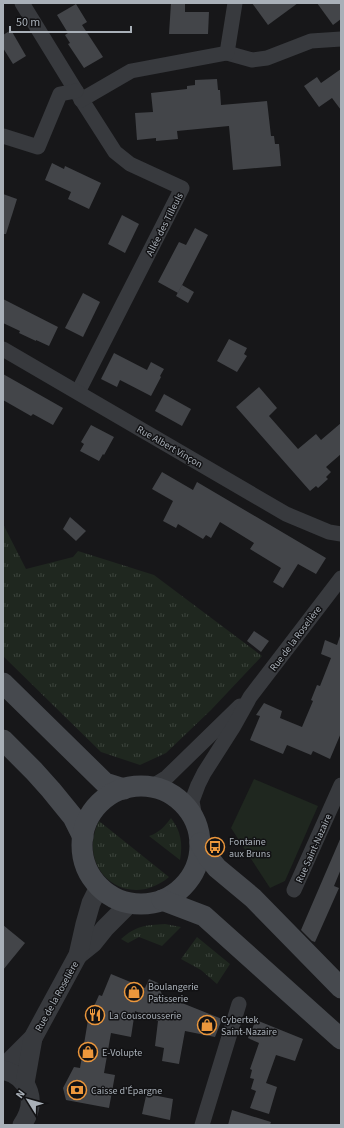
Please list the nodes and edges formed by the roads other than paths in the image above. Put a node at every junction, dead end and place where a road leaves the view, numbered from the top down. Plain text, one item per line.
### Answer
1 (22, 3) edge
2 (235, 3) edge
3 (341, 39) edge
4 (227, 53) junction
5 (78, 96) junction
6 (3, 136) edge
7 (3, 349) edge
8 (78, 392) junction
9 (341, 534) edge
10 (341, 578) edge
11 (3, 683) edge
12 (250, 697) junction
13 (3, 740) edge
14 (341, 784) edge
15 (151, 787) junction
16 (124, 789) junction
17 (335, 817) edge
18 (198, 833) junction
19 (83, 837) junction
20 (99, 887) junction
21 (294, 890) dead end
22 (162, 900) junction
23 (130, 903) junction
24 (78, 955) junction
25 (341, 988) edge
26 (239, 1004) dead end
27 (33, 1038) junction
28 (341, 1039) edge
29 (3, 1069) edge
30 (25, 1083) junction
31 (22, 1125) edge
32 (202, 1125) edge

1 - 5 street
2 - 4 street
3 - 4 street
4 - 5 street
5 - 6 street
5 - 8 street, Allée des Tilleuls
7 - 8 street, Rue Albert Vinçon
8 - 9 street, Rue Albert Vinçon
10 - 12 street, Rue de la Roselière
11 - 16 main road
12 - 15 street, Rue de la Roselière
12 - 18 street, Rue de la Roselière
13 - 19 main road
14 - 17 street, Rue Saint-Nazaire
15 - 16 main road
15 - 18 main road
16 - 19 main road
17 - 21 street, Rue Saint-Nazaire
18 - 22 main road
18 - 25 main road
19 - 20 main road
20 - 23 main road
20 - 24 street, Rue de la Roselière
22 - 23 main road
22 - 28 main road
23 - 24 street, Rue de la Roselière
24 - 27 street, Rue de la Roselière
26 - 32 street
27 - 29 street, Rue de la Roselière
27 - 30 street, Rue de la Roselière
29 - 30 street
30 - 31 street

